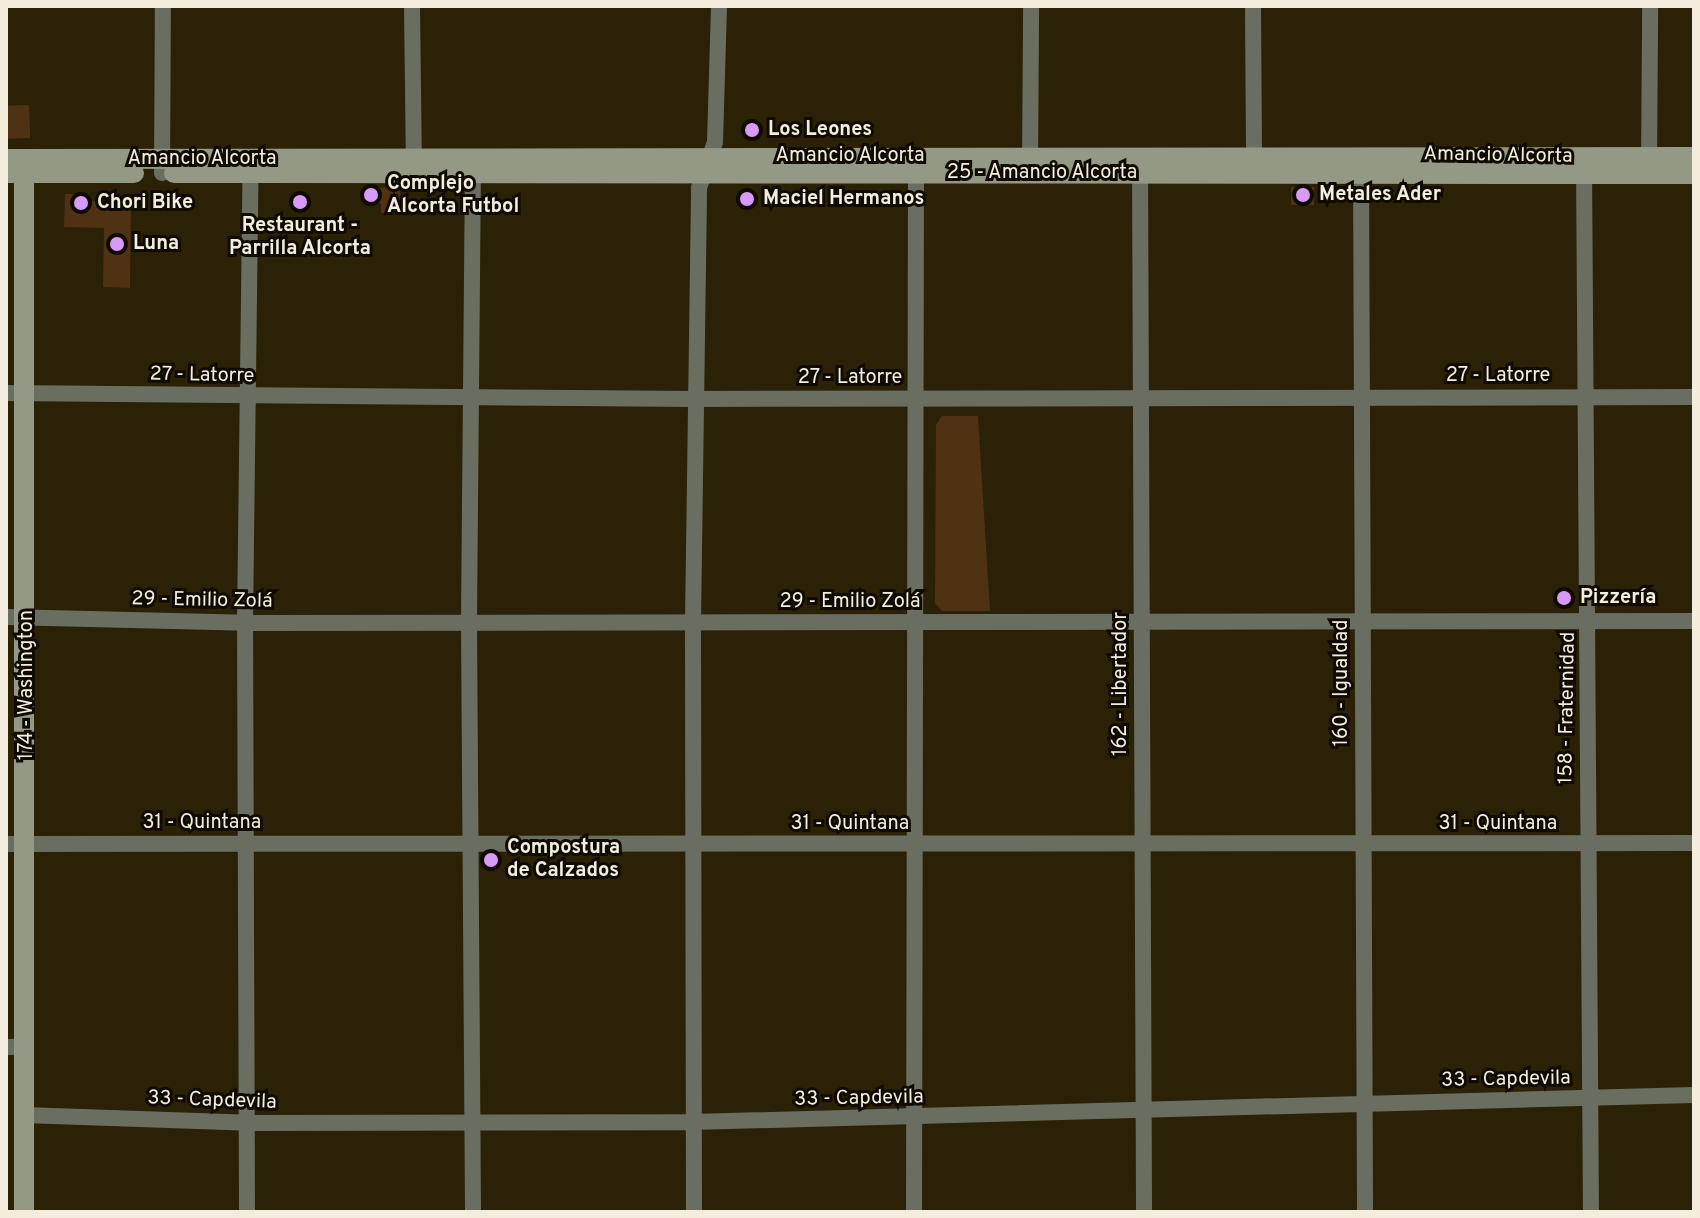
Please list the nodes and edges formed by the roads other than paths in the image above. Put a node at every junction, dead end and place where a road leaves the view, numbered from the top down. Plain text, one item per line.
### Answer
1 (163, 6) edge
2 (412, 6) edge
3 (719, 6) edge
4 (1031, 6) edge
5 (1253, 6) edge
6 (1650, 6) edge
7 (710, 155) junction
8 (1694, 157) edge
9 (1360, 162) junction
10 (1254, 163) junction
11 (1140, 164) junction
12 (916, 165) junction
13 (1030, 165) junction
14 (15, 166) edge
15 (162, 166) junction
16 (251, 166) junction
17 (414, 166) junction
18 (473, 166) junction
19 (1584, 166) junction
20 (1649, 166) junction
21 (702, 174) junction
22 (1694, 174) edge
23 (14, 393) edge
24 (470, 395) junction
25 (1361, 395) junction
26 (1587, 396) junction
27 (1140, 397) junction
28 (1694, 397) edge
29 (247, 398) junction
30 (917, 398) junction
31 (695, 399) junction
32 (16, 617) edge
33 (1141, 619) junction
34 (1590, 619) junction
35 (1362, 621) junction
36 (1694, 621) edge
37 (914, 622) junction
38 (245, 623) junction
39 (469, 623) junction
40 (693, 623) junction
41 (246, 842) junction
42 (915, 843) junction
43 (1362, 843) junction
44 (1694, 843) edge
45 (6, 844) edge
46 (27, 844) junction
47 (1585, 844) junction
48 (694, 845) junction
49 (470, 846) junction
50 (1141, 846) junction
51 (14, 1047) edge
52 (1694, 1095) edge
53 (1588, 1098) junction
54 (1361, 1103) junction
55 (1142, 1110) junction
56 (24, 1115) junction
57 (915, 1118) junction
58 (693, 1122) junction
59 (248, 1123) junction
60 (474, 1124) junction
61 (24, 1212) edge
62 (247, 1212) edge
63 (473, 1212) edge
64 (694, 1212) edge
65 (914, 1212) edge
66 (1144, 1212) edge
67 (1365, 1212) edge
68 (1591, 1212) edge

1 - 15 street
2 - 17 street
3 - 7 street
4 - 13 street
5 - 10 street
6 - 20 street
7 - 12 main road, Amancio Alcorta
7 - 18 main road, Amancio Alcorta
7 - 21 street
8 - 20 main road, Amancio Alcorta
9 - 10 main road, 25 - Amancio Alcorta
9 - 19 main road, 25 - Amancio Alcorta
9 - 25 street, 160 - Igualdad
10 - 11 main road, 25 - Amancio Alcorta
11 - 13 main road, 25 - Amancio Alcorta
11 - 27 street, 162 - Libertador
12 - 13 main road, 25 - Amancio Alcorta
12 - 21 main road, 25 - Amancio Alcorta
12 - 30 street
14 - 15 main road
14 - 23 main road, 174 - Washington
15 - 16 main road, Amancio Alcorta
16 - 17 main road, 25 - Amancio Alcorta
16 - 29 street
17 - 18 main road, 25 - Amancio Alcorta
18 - 21 main road, 25 - Amancio Alcorta
18 - 24 street
19 - 20 main road, Amancio Alcorta
19 - 26 street, 158 - Fraternidad
20 - 22 main road
21 - 31 street
23 - 29 street, 27 - Latorre
23 - 32 main road, 174 - Washington
24 - 29 street, 27 - Latorre
24 - 31 street, 27 - Latorre
24 - 39 street
25 - 26 street, 27 - Latorre
25 - 27 street, 27 - Latorre
25 - 35 street, 160 - Igualdad
26 - 28 street, 27 - Latorre
26 - 34 street, 158 - Fraternidad
27 - 30 street, 27 - Latorre
27 - 33 street, 162 - Libertador
29 - 38 street
30 - 31 street, 27 - Latorre
30 - 37 street
31 - 40 street
32 - 38 street, 29 - Emilio Zolá
32 - 46 main road, 174 - Washington
33 - 35 street, 29 - Emilio Zolá
33 - 37 street, 29 - Emilio Zolá
33 - 50 street, 162 - Libertador
34 - 35 street, 29 - Emilio Zolá
34 - 36 street, 29 - Emilio Zolá
34 - 47 street, 158 - Fraternidad
35 - 43 street, 160 - Igualdad
37 - 40 street, 29 - Emilio Zolá
37 - 42 street
38 - 39 street, 29 - Emilio Zolá
38 - 41 street
39 - 40 street, 29 - Emilio Zolá
39 - 49 street
40 - 48 street
41 - 46 street, 31 - Quintana
41 - 49 street, 31 - Quintana
41 - 59 street
42 - 48 street, 31 - Quintana
42 - 50 street, 31 - Quintana
42 - 57 street
43 - 47 street, 31 - Quintana
43 - 50 street, 31 - Quintana
43 - 54 street, 160 - Igualdad
44 - 47 street, 31 - Quintana
45 - 46 street, 31 - Quintana
46 - 51 main road, 174 - Washington
47 - 53 street, 158 - Fraternidad
48 - 49 street, 31 - Quintana
48 - 58 street
49 - 60 street
50 - 55 street, 162 - Libertador
51 - 56 main road, 174 - Washington
52 - 53 street, 33 - Capdevila
53 - 54 street, 33 - Capdevila
53 - 68 street, 158 - Fraternidad
54 - 55 street, 33 - Capdevila
54 - 67 street, 160 - Igualdad
55 - 57 street, 33 - Capdevila
55 - 66 street, 162 - Libertador
56 - 59 street, 33 - Capdevila
56 - 61 main road, 174 - Washington
57 - 58 street, 33 - Capdevila
57 - 65 street
58 - 60 street, 33 - Capdevila
58 - 64 street
59 - 60 street, 33 - Capdevila
59 - 62 street
60 - 63 street

